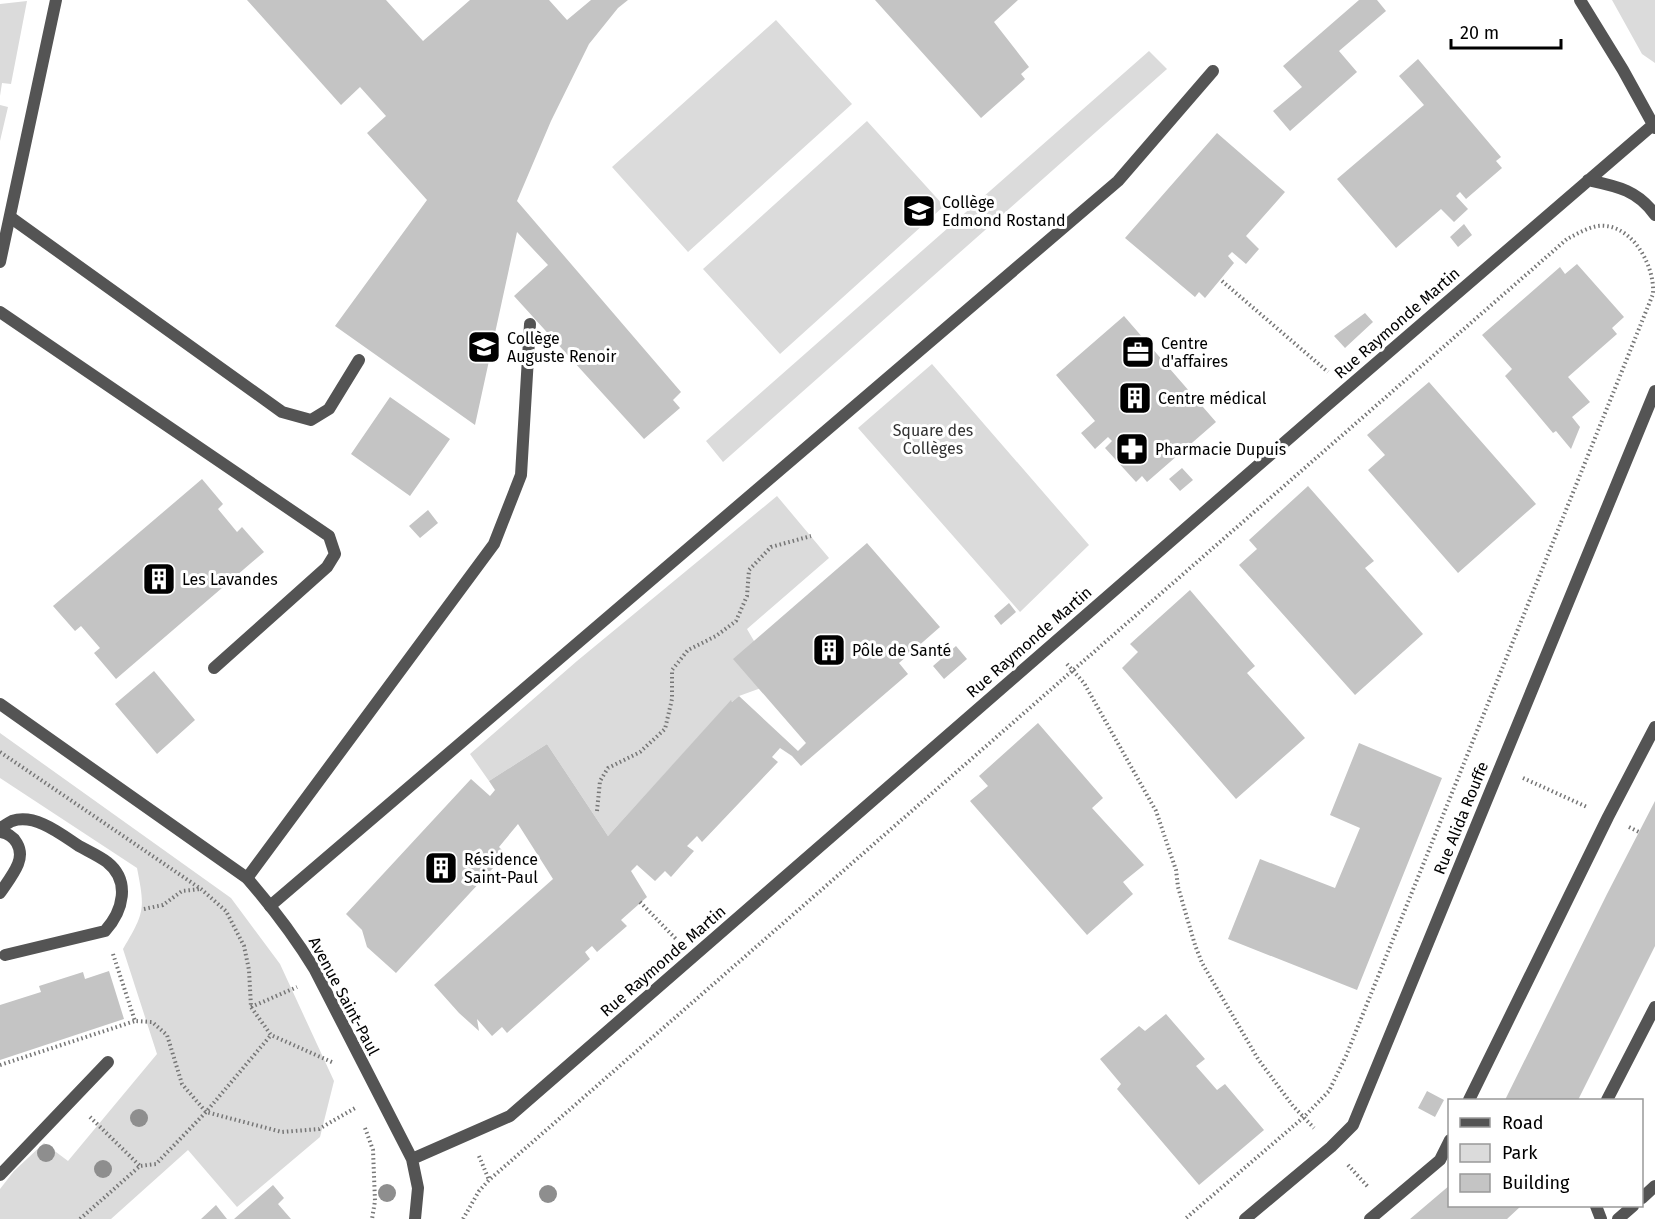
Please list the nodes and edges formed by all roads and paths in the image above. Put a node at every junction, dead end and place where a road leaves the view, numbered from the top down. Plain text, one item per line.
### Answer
1 (57, 0) edge
2 (1580, 0) edge
3 (1213, 71) dead end
4 (1654, 125) edge
5 (1588, 180) junction
6 (1655, 215) edge
7 (10, 217) junction
8 (0, 262) edge
9 (1222, 280) dead end
10 (0, 312) edge
11 (530, 324) dead end
12 (358, 360) dead end
13 (1346, 389) junction
14 (1655, 392) edge
15 (811, 536) dead end
16 (1051, 645) junction
17 (214, 668) dead end
18 (1072, 670) junction
19 (0, 704) edge
20 (1655, 727) edge
21 (0, 752) edge
22 (1541, 786) dead end
23 (597, 811) dead end
24 (1608, 817) junction
25 (0, 830) edge
26 (246, 878) junction
27 (201, 889) junction
28 (0, 893) edge
29 (640, 903) dead end
30 (270, 906) junction
31 (141, 910) dead end
32 (105, 931) junction
33 (5, 955) dead end
34 (693, 957) junction
35 (287, 992) dead end
36 (1655, 1006) edge
37 (251, 1007) junction
38 (135, 1021) junction
39 (272, 1035) junction
40 (108, 1062) dead end
41 (334, 1063) dead end
42 (0, 1065) edge
43 (1470, 1099) edge
44 (1608, 1099) edge
45 (72, 1100) junction
46 (1293, 1106) dead end
47 (207, 1112) junction
48 (1448, 1142) edge
49 (412, 1159) junction
50 (480, 1159) dead end
51 (140, 1166) junction
52 (0, 1175) edge
53 (489, 1180) junction
54 (1655, 1186) edge
55 (1643, 1196) edge
56 (1632, 1207) edge
57 (81, 1219) edge
58 (372, 1219) edge
59 (415, 1219) edge
60 (463, 1219) edge
61 (1185, 1219) edge
62 (1245, 1219) edge
63 (1370, 1219) edge
64 (1618, 1219) edge

1 - 7 street
2 - 4 street, Rue Raymonde Martin
3 - 30 street
4 - 5 street, Rue Raymonde Martin
5 - 6 street
5 - 13 street, Rue Raymonde Martin
7 - 8 street
7 - 12 street
9 - 13 path
10 - 17 street
11 - 26 street
13 - 16 street, Rue Raymonde Martin
14 - 62 street, Rue Alida Rouffe
15 - 23 path
16 - 18 path
16 - 34 street, Rue Raymonde Martin
18 - 46 path
18 - 53 path
18 - 61 path
19 - 26 street, Avenue Saint-Paul
20 - 24 street
21 - 27 path
22 - 24 path
24 - 43 street
25 - 28 street
25 - 32 street
26 - 30 street, Avenue Saint-Paul
27 - 31 path
27 - 37 path
29 - 34 path
30 - 49 street, Avenue Saint-Paul
32 - 33 street
32 - 38 path
34 - 49 street, Rue Raymonde Martin
35 - 37 path
36 - 44 street
37 - 39 path
38 - 42 path
38 - 47 path
39 - 41 path
39 - 47 path
40 - 45 street
45 - 51 path
45 - 52 street
47 - 51 path
47 - 58 path
48 - 63 street
49 - 59 street, Avenue Saint-Paul
50 - 53 path
51 - 57 path
53 - 60 path
54 - 55 street
56 - 64 street

